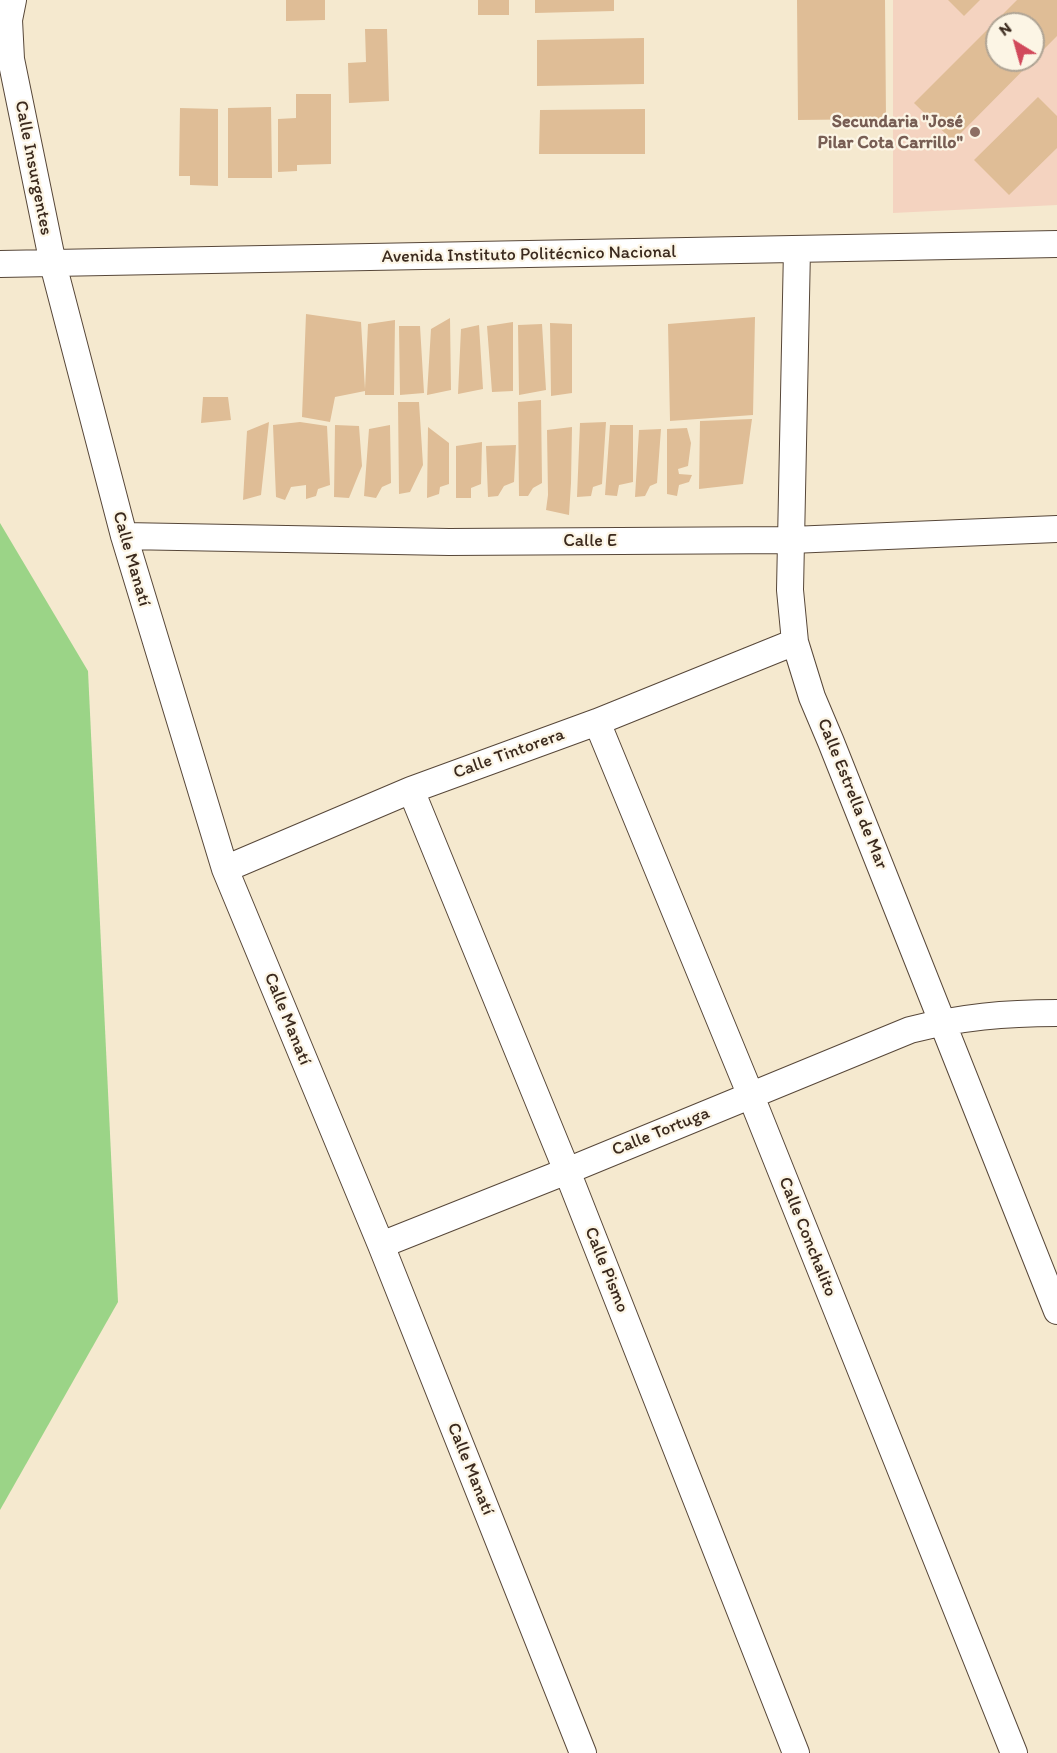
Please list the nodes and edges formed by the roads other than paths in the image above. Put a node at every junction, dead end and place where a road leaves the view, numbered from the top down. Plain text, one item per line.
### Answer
1 (13, 0) edge
2 (1057, 244) edge
3 (797, 249) junction
4 (0, 264) edge
5 (53, 264) junction
6 (1057, 529) edge
7 (124, 536) junction
8 (791, 540) junction
9 (795, 642) junction
10 (597, 722) junction
11 (411, 790) junction
12 (225, 869) junction
13 (1057, 1013) edge
14 (943, 1022) junction
15 (751, 1096) junction
16 (567, 1171) junction
17 (381, 1245) junction
18 (1057, 1311) edge
19 (584, 1753) edge
20 (796, 1753) edge
21 (1014, 1753) edge

1 - 5 street, Calle Insurgentes
2 - 3 street, Avenida Instituto Politécnico Nacional
3 - 5 street, Avenida Instituto Politécnico Nacional
3 - 8 street, Calle Estrella de Mar
4 - 5 street, Avenida Instituto Politécnico Nacional
5 - 7 street, Calle Manatí
6 - 8 street, Calle E
7 - 8 street, Calle E
7 - 12 street, Calle Manatí
8 - 9 street, Calle Estrella de Mar
9 - 10 street, Calle Tintorera
9 - 14 street, Calle Estrella de Mar
10 - 11 street, Calle Tintorera
10 - 15 street, Calle Conchalito
11 - 12 street, Calle Tintorera
11 - 16 street, Calle Pismo
12 - 17 street, Calle Manatí
13 - 14 street, Calle Tortuga
14 - 15 street, Calle Tortuga
14 - 18 street, Calle Estrella de Mar
15 - 16 street, Calle Tortuga
15 - 21 street, Calle Conchalito
16 - 17 street, Calle Tortuga
16 - 20 street, Calle Pismo
17 - 19 street, Calle Manatí

